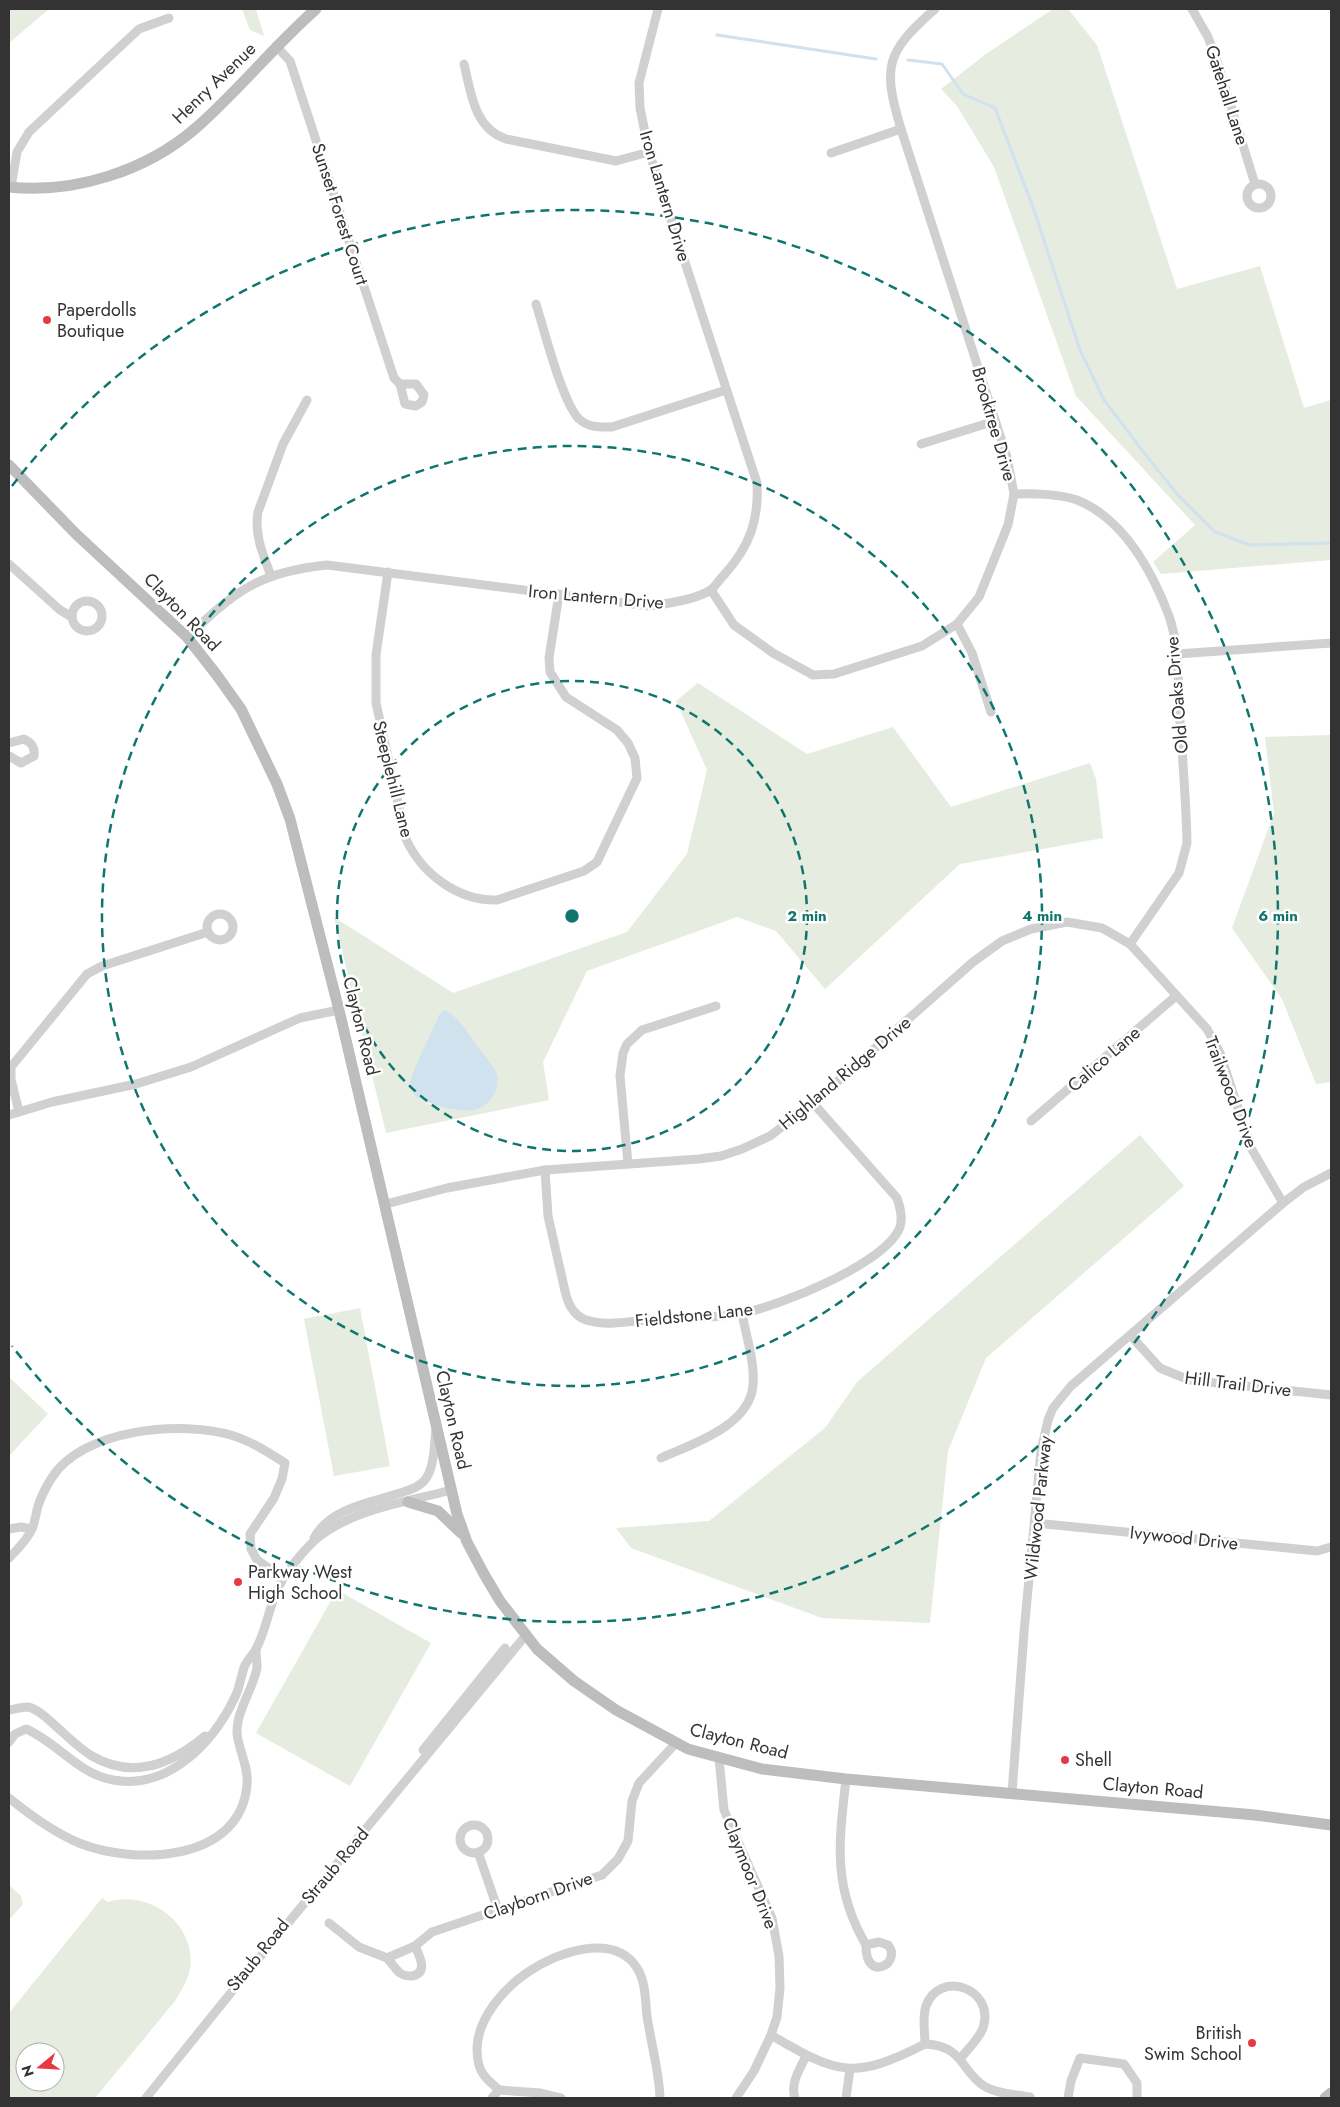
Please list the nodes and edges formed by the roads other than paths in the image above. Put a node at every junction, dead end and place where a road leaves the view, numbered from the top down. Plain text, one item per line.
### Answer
1 (316, 9) edge
2 (658, 9) edge
3 (935, 9) edge
4 (1192, 9) edge
5 (169, 18) dead end
6 (276, 46) junction
7 (464, 64) dead end
8 (901, 129) junction
9 (649, 152) junction
10 (831, 153) dead end
11 (1255, 184) dead end
12 (10, 187) edge
13 (536, 304) dead end
14 (400, 384) dead end
15 (726, 390) junction
16 (306, 400) dead end
17 (995, 420) junction
18 (921, 444) dead end
19 (9, 465) edge
20 (1014, 494) junction
21 (9, 564) edge
22 (388, 572) junction
23 (270, 576) junction
24 (711, 590) junction
25 (559, 594) junction
26 (72, 617) dead end
27 (957, 624) junction
28 (187, 637) junction
29 (1331, 643) edge
30 (1177, 654) junction
31 (991, 712) dead end
32 (9, 743) edge
33 (9, 756) edge
34 (208, 932) dead end
35 (1130, 944) junction
36 (1176, 996) junction
37 (716, 1006) dead end
38 (340, 1010) junction
39 (813, 1103) junction
40 (19, 1112) junction
41 (9, 1115) edge
42 (1031, 1121) dead end
43 (628, 1164) junction
44 (545, 1170) junction
45 (1331, 1173) edge
46 (386, 1204) junction
47 (1283, 1204) junction
48 (742, 1313) junction
49 (1131, 1336) junction
50 (1331, 1395) edge
51 (436, 1426) junction
52 (661, 1458) dead end
53 (451, 1490) junction
54 (408, 1502) junction
55 (1035, 1524) junction
56 (9, 1529) edge
57 (32, 1529) junction
58 (467, 1541) junction
59 (310, 1546) junction
60 (1331, 1547) edge
61 (9, 1558) edge
62 (283, 1578) junction
63 (526, 1635) junction
64 (506, 1648) dead end
65 (256, 1649) junction
66 (9, 1710) edge
67 (220, 1723) junction
68 (9, 1742) edge
69 (676, 1743) junction
70 (718, 1758) junction
71 (846, 1779) junction
72 (1012, 1793) junction
73 (9, 1798) edge
74 (1331, 1825) edge
75 (478, 1852) dead end
76 (498, 1910) junction
77 (329, 1923) dead end
78 (866, 1945) dead end
79 (415, 1946) junction
80 (387, 1958) junction
81 (772, 2035) junction
82 (925, 2044) junction
83 (806, 2056) junction
84 (960, 2059) junction
85 (850, 2070) junction
86 (499, 2090) junction
87 (1331, 2092) edge
88 (1030, 2097) dead end
89 (144, 2098) edge
90 (492, 2098) edge
91 (561, 2098) edge
92 (660, 2098) edge
93 (736, 2098) edge
94 (795, 2098) edge
95 (846, 2098) edge
96 (1068, 2098) edge
97 (1137, 2098) edge
98 (1325, 2098) edge

1 - 6 main road, Henry Avenue
2 - 9 street, Iron Lantern Drive
3 - 8 street, Brooktree Drive
4 - 11 street, Gatehall Lane
5 - 12 street
6 - 12 main road, Henry Avenue
6 - 14 street, Sunset Forest Court
7 - 9 street
8 - 10 street
8 - 17 street, Brooktree Drive
9 - 15 street, Iron Lantern Drive
13 - 15 street
15 - 24 street, Iron Lantern Drive
16 - 23 street
17 - 18 street
17 - 20 street, Brooktree Drive
19 - 28 main road, Clayton Road
20 - 27 street, Brooktree Drive
20 - 30 street, Old Oaks Drive
21 - 26 street
22 - 23 street, Iron Lantern Drive
22 - 25 street, Iron Lantern Drive
22 - 25 street, Steeplehill Lane
23 - 28 street, Iron Lantern Drive
24 - 25 street, Iron Lantern Drive
24 - 27 street, Brooktree Drive
27 - 31 street
28 - 38 main road, Clayton Road
29 - 30 street
30 - 35 street, Old Oaks Drive
32 - 33 street
34 - 40 street
35 - 36 street, Trailwood Drive
35 - 39 street, Highland Ridge Drive
36 - 42 street, Calico Lane
36 - 47 street, Trailwood Drive
37 - 43 street
38 - 40 street
38 - 46 main road, Clayton Road
39 - 43 street, Highland Ridge Drive
39 - 48 street, Fieldstone Lane
40 - 41 street
43 - 44 street, Highland Ridge Drive
44 - 46 street, Highland Ridge Drive
44 - 48 street, Fieldstone Lane
45 - 47 street, Wildwood Parkway
46 - 51 main road, Clayton Road
47 - 49 street, Wildwood Parkway
48 - 52 street
49 - 50 street, Hill Trail Drive
49 - 55 street, Wildwood Parkway
51 - 53 main road, Clayton Road
51 - 59 street
53 - 54 street
53 - 58 main road, Clayton Road
54 - 58 main road
54 - 59 street
55 - 60 street, Ivywood Drive
55 - 72 street, Wildwood Parkway
56 - 57 street
57 - 61 street
57 - 62 street
58 - 63 main road, Clayton Road
59 - 62 street
62 - 65 street
63 - 69 main road, Clayton Road
63 - 89 street, Straub Road
64 - 89 street, Staub Road
65 - 67 street
65 - 73 street
66 - 67 street
67 - 68 street
69 - 70 main road, Clayton Road
69 - 76 street, Clayborn Drive
70 - 71 main road, Clayton Road
70 - 81 street, Claymoor Drive
71 - 72 main road, Clayton Road
71 - 78 street
72 - 74 main road, Clayton Road
75 - 76 street
76 - 79 street, Clayborn Drive
77 - 80 street
79 - 80 street, Clayborn Drive
79 - 80 street
81 - 83 street
81 - 93 street, Claymoor Drive
82 - 84 street
82 - 84 street
82 - 85 street
83 - 85 street
83 - 94 street
84 - 88 street
85 - 95 street
86 - 90 street
86 - 91 street
86 - 92 street
87 - 98 main road
96 - 97 street

